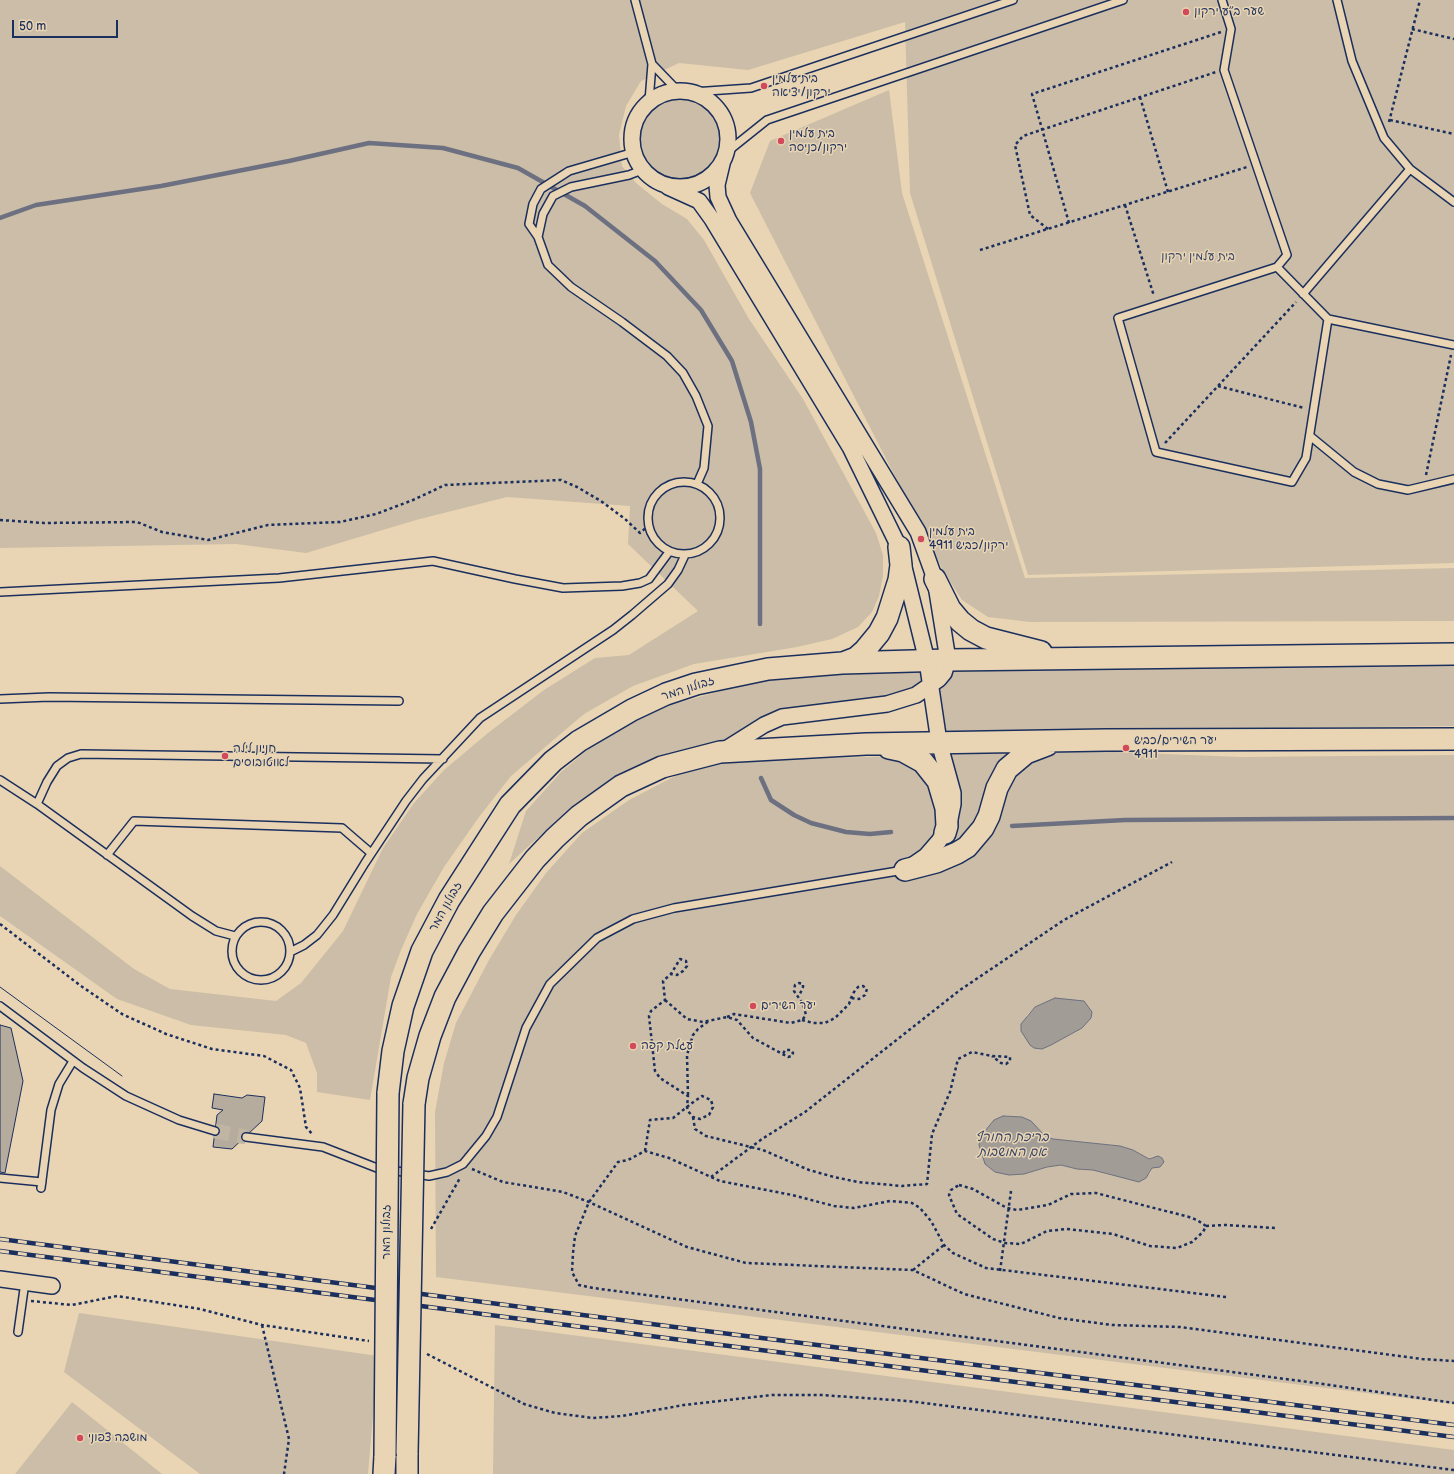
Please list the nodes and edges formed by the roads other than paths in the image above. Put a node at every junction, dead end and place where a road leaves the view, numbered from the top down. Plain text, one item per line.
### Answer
1 (635, 0) edge
2 (1013, 0) edge
3 (1123, 0) edge
4 (1222, 0) edge
5 (1337, 0) edge
6 (652, 64) junction
7 (678, 91) junction
8 (693, 92) junction
9 (649, 101) junction
10 (634, 152) junction
11 (725, 158) junction
12 (1410, 169) junction
13 (642, 170) junction
14 (668, 186) junction
15 (1454, 202) edge
16 (538, 237) junction
17 (1277, 267) junction
18 (1303, 294) junction
19 (1328, 319) junction
20 (1454, 345) edge
21 (1310, 436) junction
22 (1454, 479) edge
23 (697, 484) junction
24 (899, 547) junction
25 (669, 552) junction
26 (685, 555) junction
27 (935, 579) junction
28 (0, 592) edge
29 (1454, 654) edge
30 (1085, 659) junction
31 (948, 660) junction
32 (927, 661) junction
33 (842, 663) junction
34 (932, 685) junction
35 (0, 699) edge
36 (399, 701) dead end
37 (1454, 739) edge
38 (1073, 740) junction
39 (939, 742) junction
40 (866, 744) junction
41 (720, 752) junction
42 (443, 759) junction
43 (0, 780) edge
44 (36, 804) junction
45 (945, 833) junction
46 (371, 853) junction
47 (107, 856) junction
48 (904, 870) junction
49 (236, 936) junction
50 (290, 952) junction
51 (0, 1006) edge
52 (73, 1061) junction
53 (215, 1131) tunnel mouth
54 (246, 1136) tunnel mouth
55 (0, 1178) edge
56 (0, 1279) edge
57 (25, 1282) junction
58 (52, 1286) dead end
59 (18, 1332) dead end
60 (384, 1465) edge
61 (407, 1474) edge

1 - 6 lane
2 - 8 lane
3 - 11 lane
4 - 17 lane
5 - 12 lane
6 - 7 lane
6 - 9 lane
7 - 8 street
7 - 9 street
8 - 11 street
9 - 10 street
10 - 13 street
10 - 16 lane
11 - 14 street
11 - 27 street
12 - 15 lane
12 - 18 lane
13 - 14 street
13 - 16 lane
14 - 24 street
16 - 23 lane
17 - 18 lane
17 - 21 lane
18 - 19 lane
19 - 20 lane
19 - 21 lane
21 - 22 lane
23 - 25 lane
23 - 26 lane
24 - 32 street
24 - 33 main road
25 - 26 lane
25 - 28 lane
26 - 42 lane
27 - 30 main road
27 - 31 street
29 - 30 main road
30 - 31 main road, זבולון המר
31 - 32 main road, זבולון המר
31 - 34 street
32 - 33 main road, זבולון המר
32 - 34 street
33 - 60 main road, זבולון המר, bridge
34 - 39 street
34 - 41 street
35 - 36 lane
37 - 38 main road
38 - 39 main road, זבולון המר
38 - 48 main road
39 - 40 main road, זבולון המר
39 - 45 street
40 - 41 main road, זבולון המר
40 - 45 main road
41 - 61 main road, זבולון המר, bridge
42 - 44 lane
42 - 46 lane
43 - 44 lane
44 - 47 lane
45 - 48 street
46 - 47 lane
46 - 50 lane
47 - 49 lane
48 - 54 lane
49 - 50 lane
49 - 50 lane
51 - 52 lane
52 - 53 lane
52 - 55 lane
56 - 57 street
57 - 58 street
57 - 59 lane

